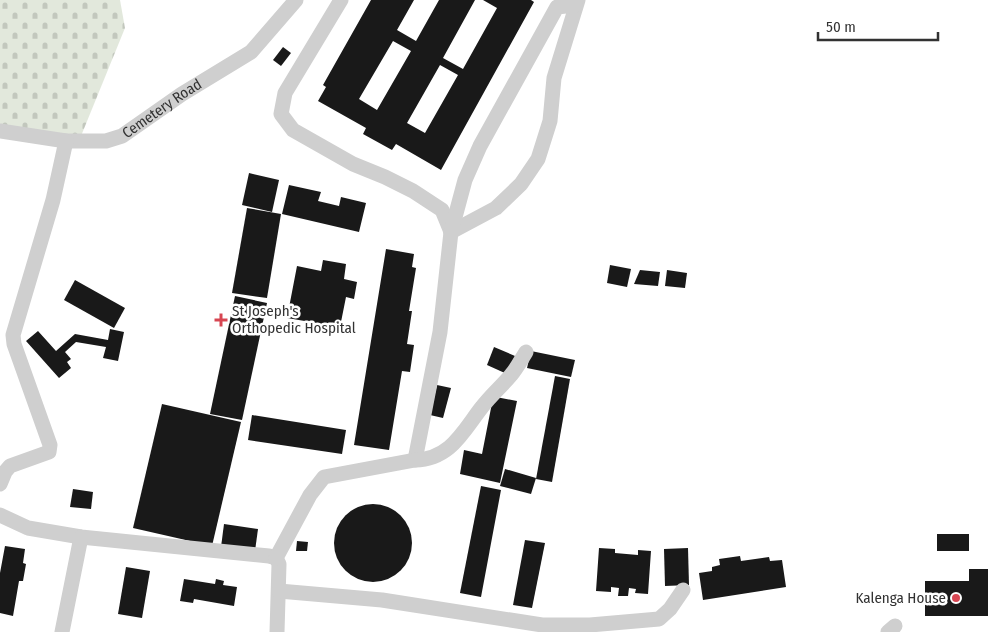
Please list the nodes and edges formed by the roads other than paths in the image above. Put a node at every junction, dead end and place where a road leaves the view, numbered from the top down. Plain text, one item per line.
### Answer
1 (296, 0) edge
2 (341, 0) edge
3 (573, 2) edge
4 (0, 131) edge
5 (66, 141) junction
6 (451, 232) junction
7 (526, 352) dead end
8 (415, 460) junction
9 (0, 484) edge
10 (0, 515) edge
11 (81, 537) junction
12 (276, 558) junction
13 (682, 590) dead end
14 (279, 591) junction
15 (62, 632) edge
16 (276, 632) edge

1 - 5 street, Cemetery Road
2 - 6 street
3 - 6 street
3 - 6 street
4 - 5 street, Cemetery Road
5 - 9 street
6 - 8 street
7 - 8 street
8 - 12 street
10 - 11 street
11 - 12 street
11 - 15 street
12 - 14 street
13 - 14 street
14 - 16 street

